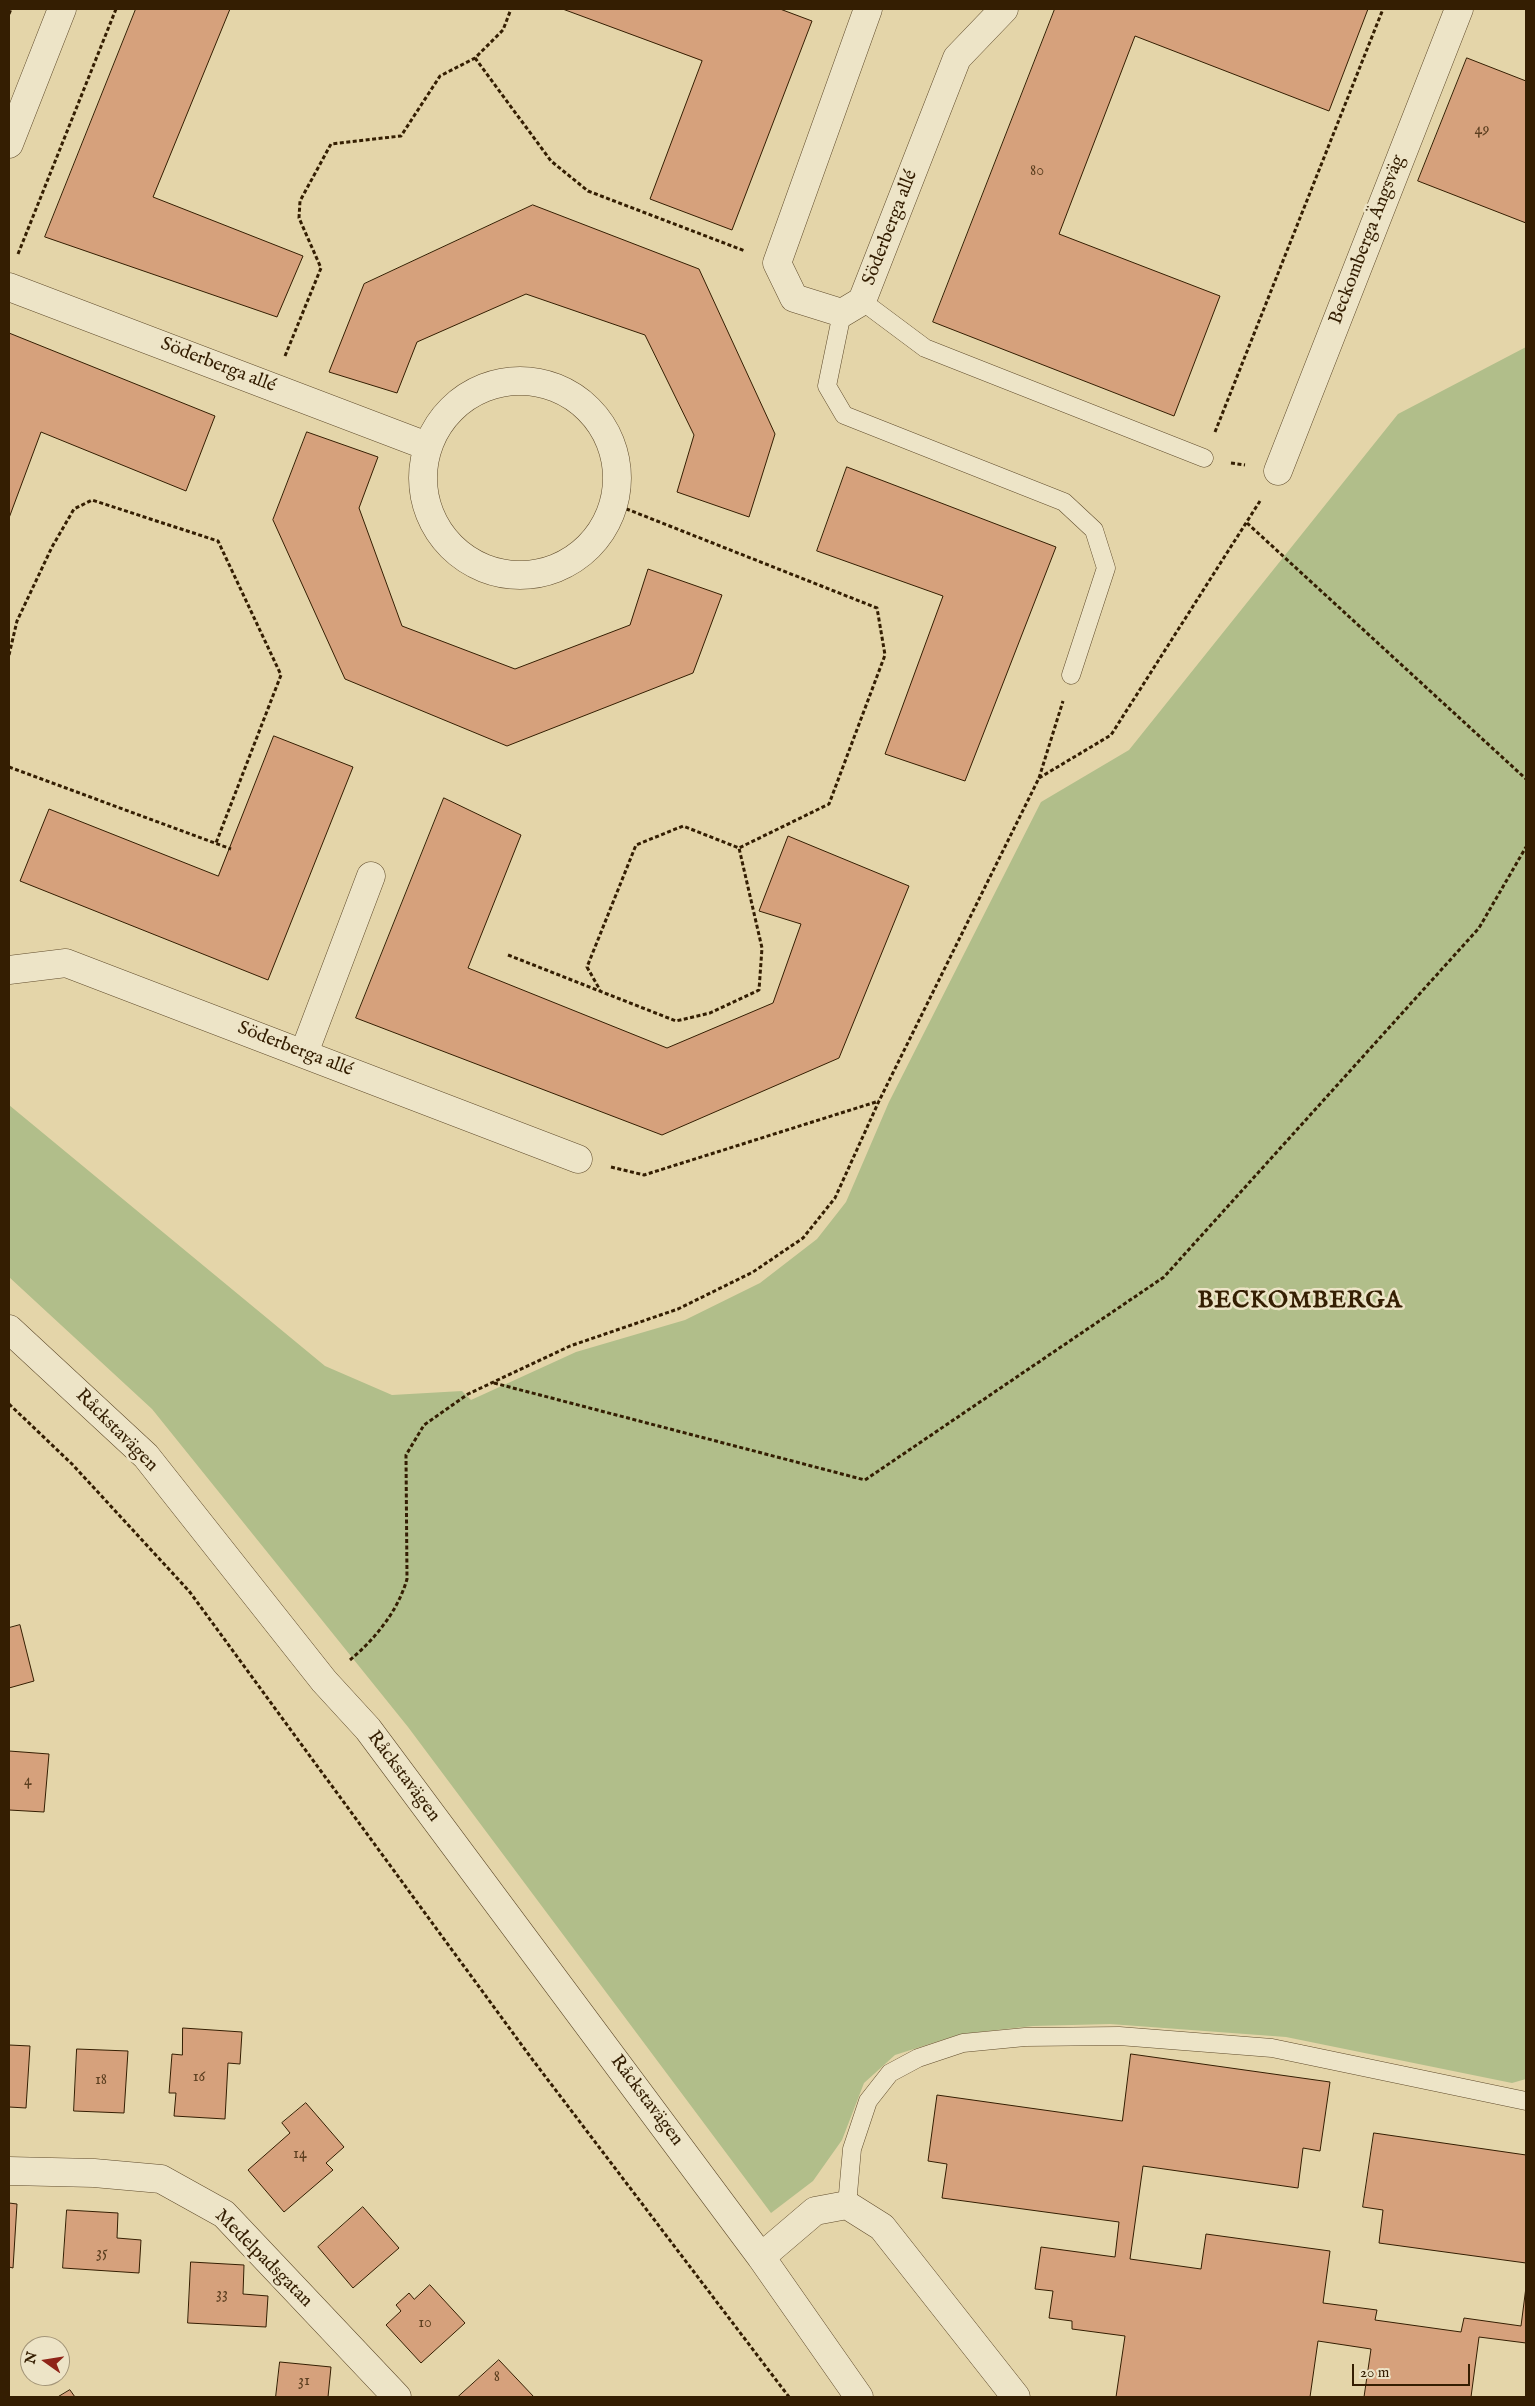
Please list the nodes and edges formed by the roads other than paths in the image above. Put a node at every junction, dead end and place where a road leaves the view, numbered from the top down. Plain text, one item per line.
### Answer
1 (62, 9) edge
2 (868, 9) edge
3 (1005, 9) edge
4 (1459, 9) edge
5 (9, 144) edge
6 (9, 286) edge
7 (852, 307) junction
8 (427, 446) junction
9 (1204, 458) road end
10 (1278, 470) road end
11 (1071, 675) road end
12 (371, 876) dead end
13 (9, 970) edge
14 (304, 1054) junction
15 (578, 1159) road end
16 (9, 1329) edge
17 (1526, 2101) edge
18 (9, 2172) edge
19 (847, 2205) junction
20 (761, 2257) junction
21 (397, 2397) edge
22 (859, 2397) edge
23 (1016, 2397) edge

1 - 5 street
2 - 7 street
3 - 7 street, Söderberga allé
4 - 10 street, Beckomberga Ängsväg
6 - 8 street, Söderberga allé
7 - 9 lane
7 - 11 lane
8 - 8 street
12 - 14 street
13 - 14 street, Söderberga allé
14 - 15 street, Söderberga allé
16 - 20 street, Råckstavägen
17 - 19 lane
18 - 21 street, Medelpadsgatan
19 - 20 street
19 - 23 street
20 - 22 street, Råckstavägen

